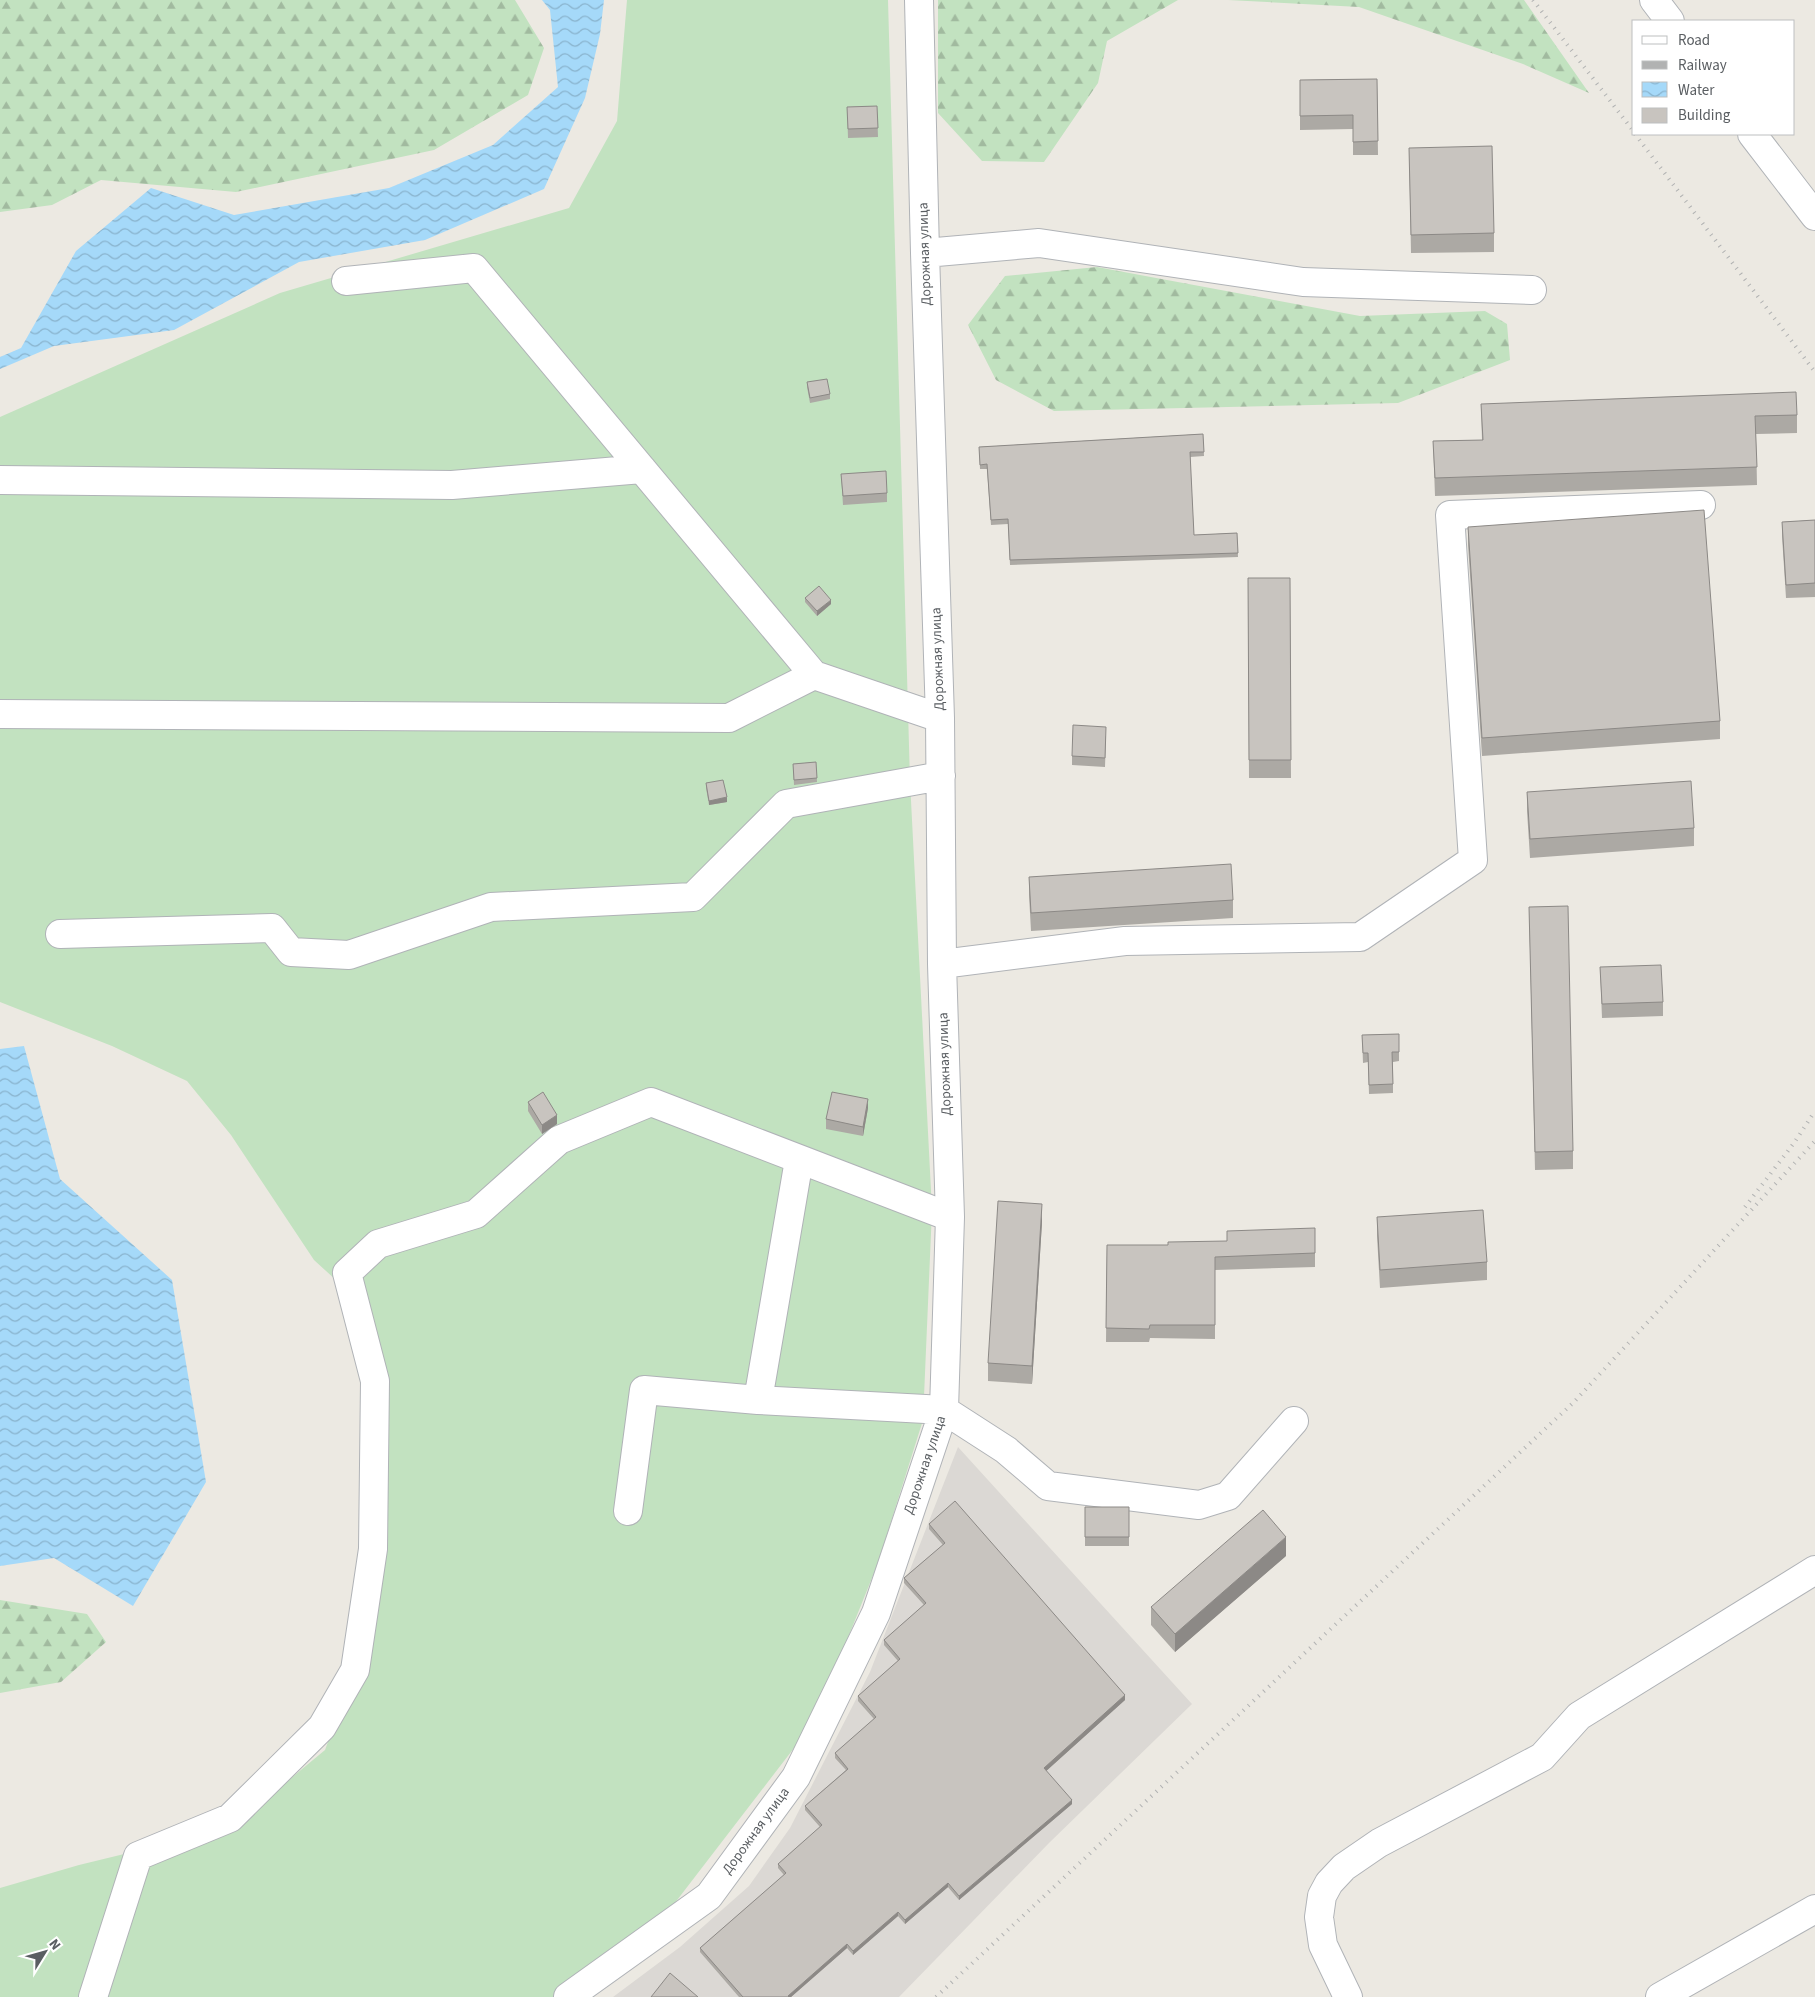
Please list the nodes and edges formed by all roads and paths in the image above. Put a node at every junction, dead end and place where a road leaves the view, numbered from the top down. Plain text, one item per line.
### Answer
1 (919, 0) edge
2 (1654, 0) edge
3 (1669, 20) edge
4 (1753, 135) edge
5 (1815, 216) edge
6 (925, 253) junction
7 (346, 281) dead end
8 (1532, 290) dead end
9 (642, 470) junction
10 (0, 480) edge
11 (1701, 505) dead end
12 (814, 675) junction
13 (0, 714) edge
14 (940, 718) junction
15 (941, 776) junction
16 (60, 934) dead end
17 (942, 964) junction
18 (799, 1160) junction
19 (950, 1217) junction
20 (758, 1400) junction
21 (944, 1410) junction
22 (1294, 1421) dead end
23 (628, 1511) dead end
24 (1815, 1570) edge
25 (1815, 1909) edge
26 (93, 1997) edge
27 (568, 1997) edge
28 (1348, 1997) edge
29 (1660, 1997) edge

1 - 6 street, Дорожная улица
2 - 3 street
4 - 5 street
6 - 8 street
6 - 14 street, Дорожная улица
7 - 9 street
9 - 10 street
9 - 12 street
11 - 17 street
12 - 13 street
12 - 14 street
14 - 15 street, Дорожная улица
15 - 16 street
15 - 17 street, Дорожная улица
17 - 19 street, Дорожная улица
18 - 19 street
18 - 20 street
18 - 26 street
19 - 21 street, Дорожная улица
20 - 21 street
20 - 23 street
21 - 22 street
21 - 27 street, Дорожная улица
24 - 28 street
25 - 29 street

